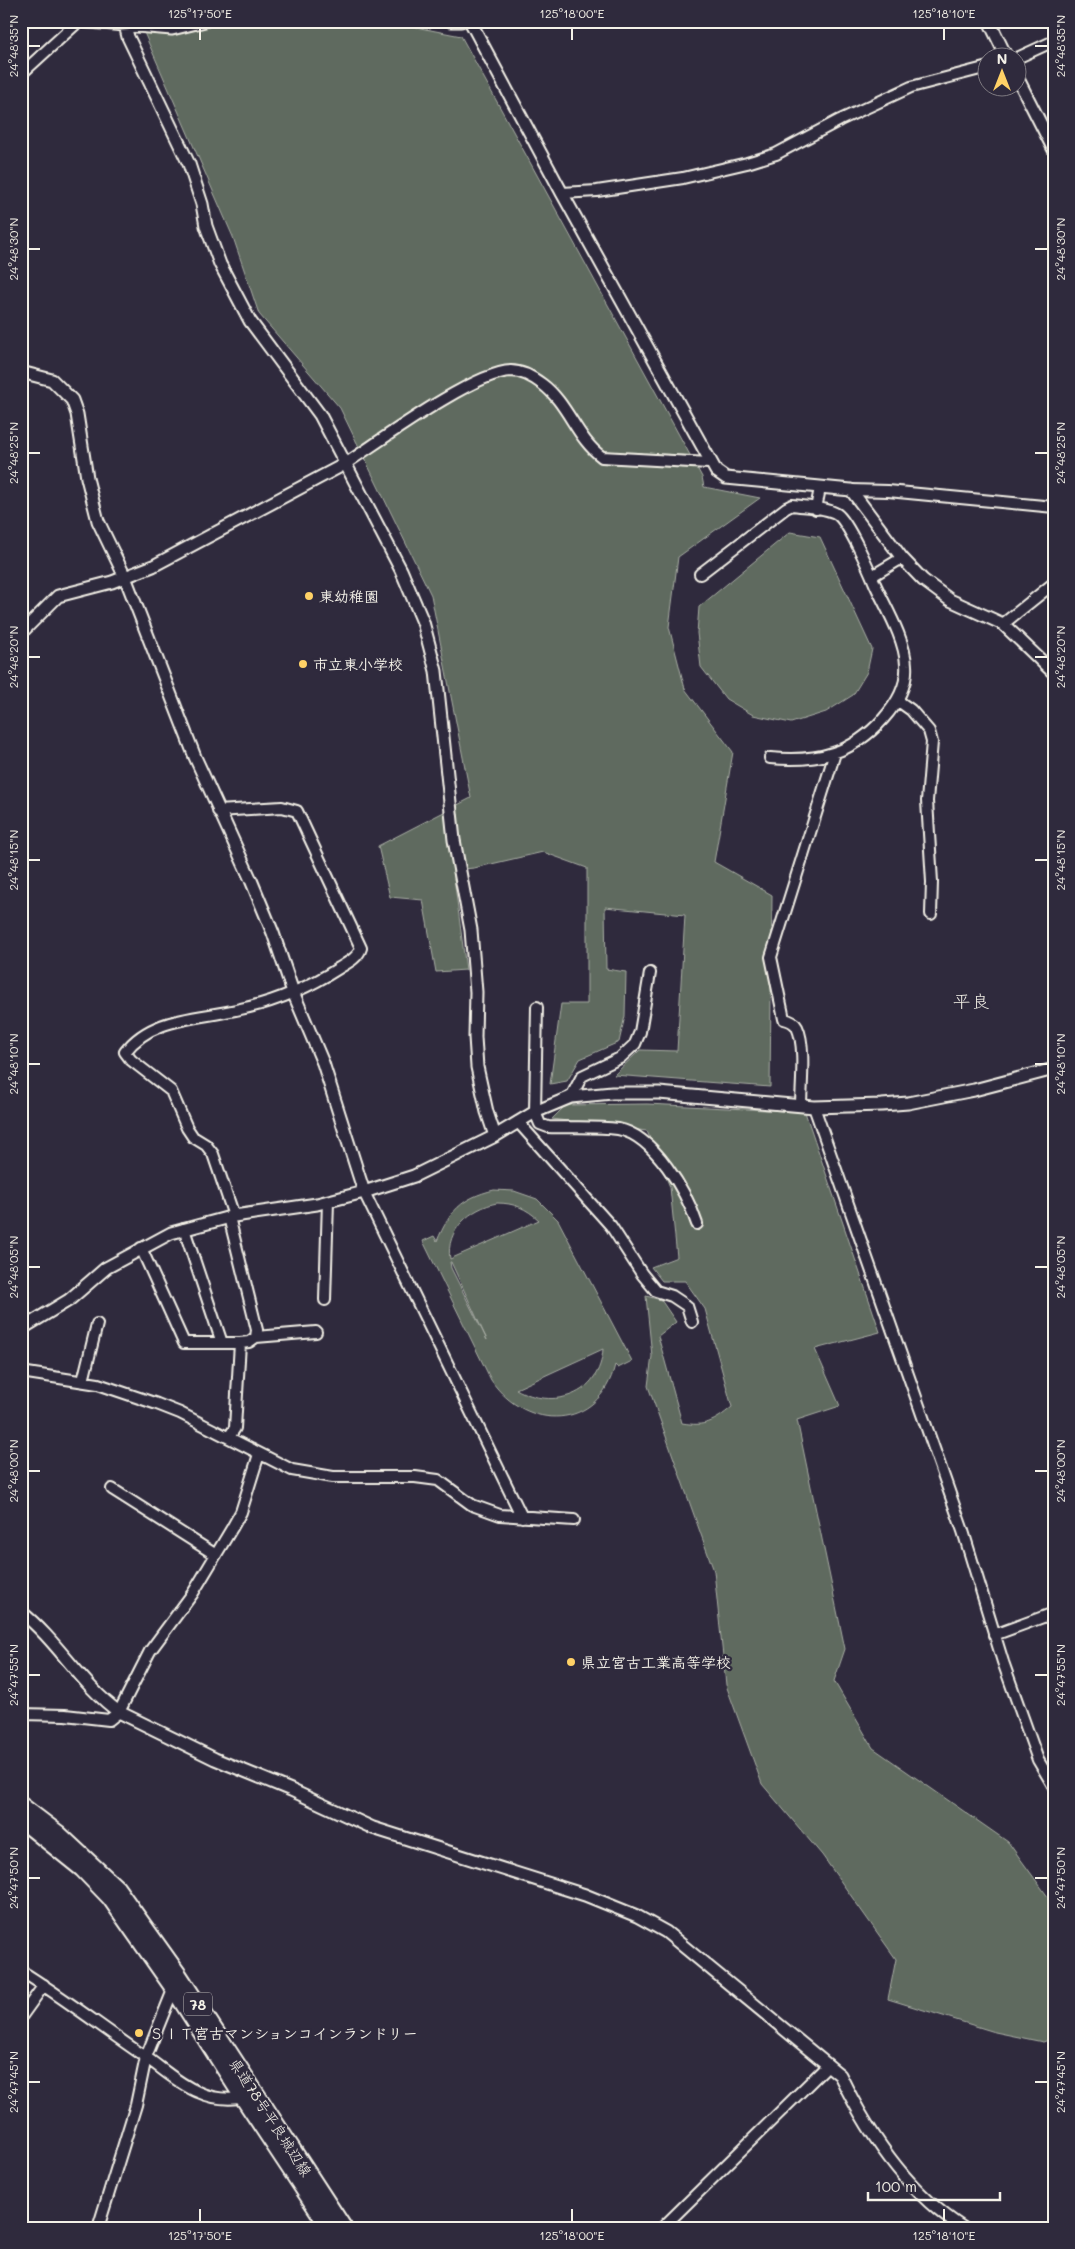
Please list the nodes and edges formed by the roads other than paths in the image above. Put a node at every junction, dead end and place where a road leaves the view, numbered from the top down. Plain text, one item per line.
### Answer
1 (78, 21) edge
2 (206, 21) edge
3 (451, 21) edge
4 (461, 21) edge
5 (470, 21) edge
6 (989, 21) edge
7 (124, 23) edge
8 (1054, 41) edge
9 (1002, 48) edge
10 (1028, 53) edge
11 (978, 69) edge
12 (21, 74) edge
13 (1027, 98) edge
14 (1054, 150) edge
15 (562, 193) junction
16 (21, 372) edge
17 (710, 463) junction
18 (346, 464) junction
19 (820, 488) junction
20 (851, 490) junction
21 (1054, 507) edge
22 (816, 508) junction
23 (902, 558) junction
24 (700, 574) dead end
25 (872, 576) junction
26 (125, 577) junction
27 (1054, 583) edge
28 (1003, 624) junction
29 (21, 633) edge
30 (1054, 673) edge
31 (898, 700) junction
32 (835, 753) junction
33 (770, 758) dead end
34 (218, 811) junction
35 (932, 914) dead end
36 (650, 973) dead end
37 (293, 992) junction
38 (537, 1006) dead end
39 (1054, 1069) edge
40 (571, 1096) junction
41 (801, 1106) junction
42 (814, 1107) junction
43 (535, 1112) junction
44 (518, 1122) junction
45 (494, 1136) junction
46 (364, 1192) junction
47 (328, 1201) junction
48 (231, 1217) junction
49 (697, 1224) dead end
50 (184, 1229) junction
51 (141, 1248) junction
52 (325, 1300) dead end
53 (692, 1322) dead end
54 (97, 1324) dead end
55 (21, 1329) edge
56 (316, 1332) dead end
57 (256, 1337) junction
58 (222, 1343) junction
59 (240, 1343) junction
60 (21, 1372) edge
61 (83, 1381) junction
62 (229, 1437) junction
63 (259, 1454) junction
64 (112, 1489) dead end
65 (522, 1517) junction
66 (574, 1520) dead end
67 (216, 1555) junction
68 (21, 1612) edge
69 (1054, 1613) edge
70 (994, 1636) junction
71 (120, 1712) junction
72 (21, 1714) edge
73 (1054, 1787) edge
74 (21, 1805) edge
75 (21, 1820) edge
76 (21, 1971) edge
77 (176, 1981) junction
78 (44, 1985) junction
79 (21, 2017) edge
80 (146, 2057) junction
81 (828, 2065) junction
82 (250, 2097) junction
83 (98, 2228) edge
84 (330, 2228) edge
85 (344, 2228) edge
86 (662, 2228) edge
87 (963, 2228) edge

1 - 7 street
1 - 12 street
2 - 7 street
3 - 4 street
5 - 15 street
6 - 9 street
7 - 18 street
8 - 10 street
11 - 15 street
13 - 14 street
15 - 17 street
16 - 26 street
17 - 18 street
17 - 19 street
18 - 26 street
18 - 45 street
19 - 20 street
19 - 22 street
20 - 21 street
20 - 23 street
22 - 24 street
22 - 25 street
23 - 25 street
23 - 28 street
25 - 31 street
26 - 29 street
26 - 34 street
27 - 28 street
28 - 30 street
31 - 32 street
31 - 35 street
32 - 33 street
32 - 41 street
34 - 37 street
34 - 37 street
36 - 40 street
37 - 46 street
37 - 48 street
38 - 43 street
39 - 42 street
40 - 41 street
40 - 43 street
41 - 42 street
42 - 70 street
43 - 44 street
43 - 49 street
44 - 45 street
44 - 53 street
45 - 46 street
46 - 47 street
46 - 65 street
47 - 48 street
47 - 52 street
48 - 50 street
48 - 57 street
50 - 51 street
50 - 58 street
51 - 55 street
51 - 58 street
54 - 61 street
56 - 57 street
57 - 59 street
58 - 59 street
59 - 62 street
60 - 61 street
61 - 62 street
62 - 63 street
63 - 65 street
63 - 67 street
64 - 67 street
65 - 66 street
67 - 71 street
68 - 71 street
69 - 70 street
70 - 73 street
71 - 72 street
71 - 81 street
74 - 77 main road, 県道78号平良城辺線 / 78
75 - 77 main road, 県道78号平良城辺線 / 78
76 - 78 street
77 - 80 street
77 - 82 main road, 県道78号平良城辺線 / 78
78 - 79 street
78 - 80 street
80 - 82 street
80 - 83 street
81 - 86 street
81 - 87 street
82 - 84 main road, 県道78号平良城辺線 / 78
82 - 85 main road, 県道78号平良城辺線 / 78

